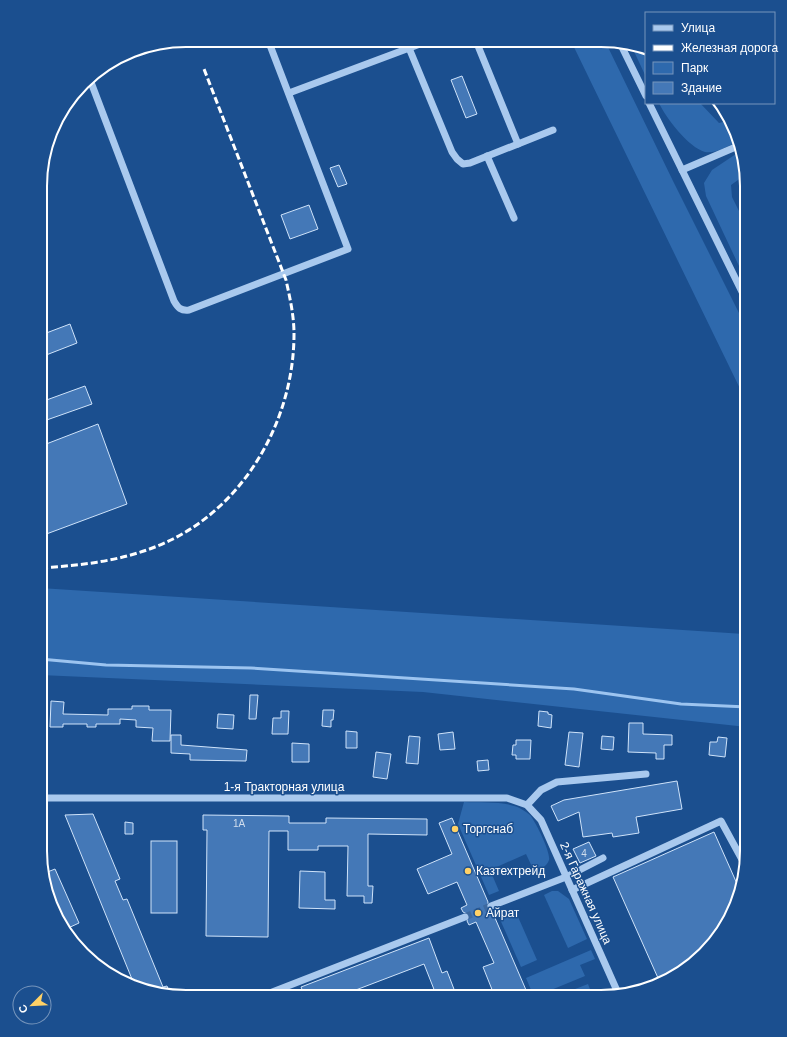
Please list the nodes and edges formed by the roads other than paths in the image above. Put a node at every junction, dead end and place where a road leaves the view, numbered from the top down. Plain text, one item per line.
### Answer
1 (271, 47) edge
2 (478, 47) edge
3 (409, 48) joint
4 (623, 49) edge
5 (91, 84) edge
6 (288, 94) junction
7 (645, 94) edge
8 (649, 104) edge
9 (553, 130) dead end
10 (518, 144) junction
11 (734, 148) edge
12 (488, 156) junction
13 (682, 170) junction
14 (514, 218) dead end
15 (740, 288) edge
16 (646, 774) dead end
17 (47, 798) edge
18 (527, 806) junction
19 (740, 856) edge
20 (603, 858) dead end
21 (566, 877) junction
22 (572, 890) junction
23 (491, 906) tunnel mouth
24 (465, 916) tunnel mouth
25 (616, 989) edge
26 (277, 990) edge

1 - 6 street
2 - 10 street
3 - 6 street
3 - 12 street
4 - 7 street
5 - 6 street
8 - 13 street
9 - 10 street
10 - 12 street
11 - 13 street
12 - 14 street
13 - 15 street
16 - 18 street
17 - 18 street, 1-я Тракторная улица
18 - 21 street, 2-я Гаражная улица
19 - 22 street
20 - 21 street
21 - 22 street, 2-я Гаражная улица
21 - 23 street
22 - 25 street, 2-я Гаражная улица
24 - 26 street

